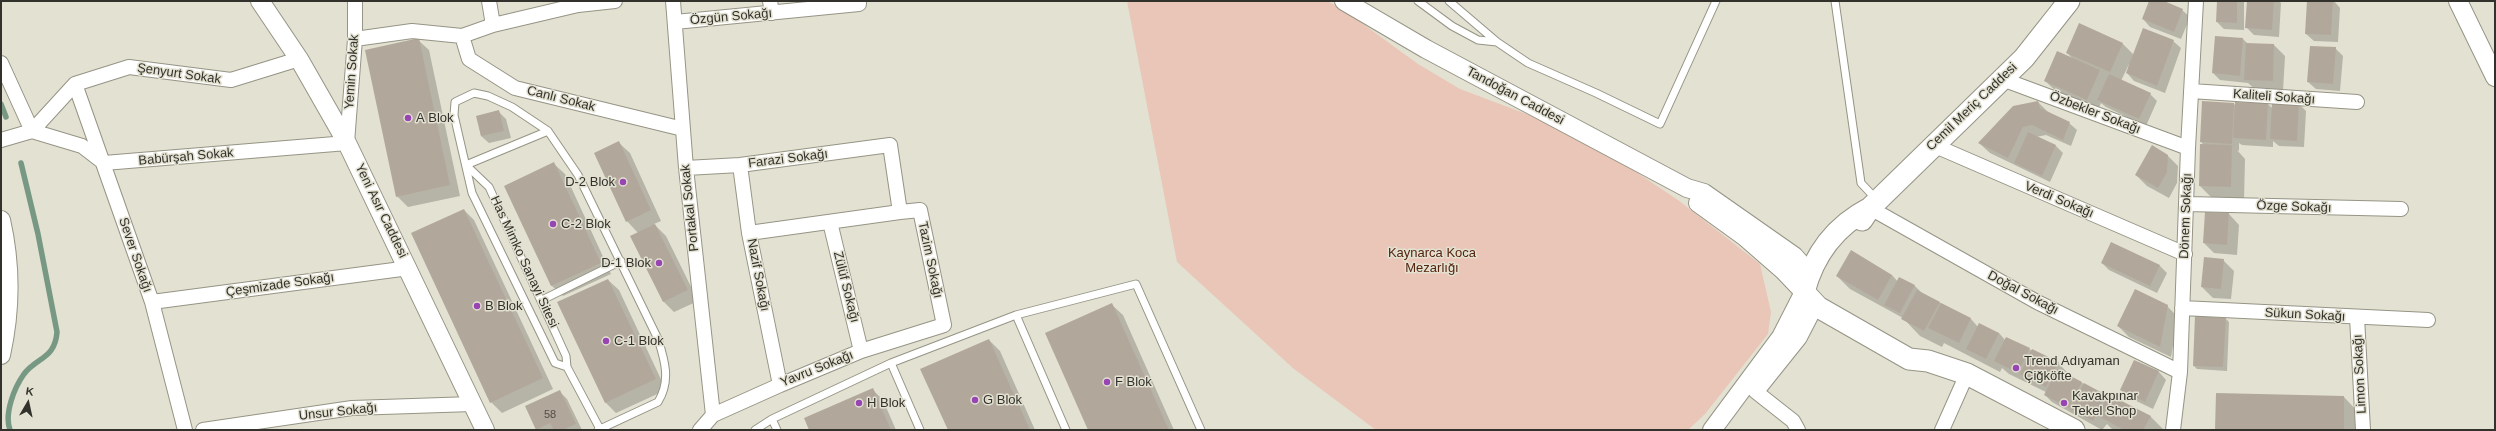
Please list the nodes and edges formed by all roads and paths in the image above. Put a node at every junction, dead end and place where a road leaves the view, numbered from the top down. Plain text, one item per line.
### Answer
1 (260, 1) edge
2 (355, 1) edge
3 (489, 1) edge
4 (615, 1) edge
5 (673, 1) edge
6 (1344, 1) edge
7 (1418, 1) edge
8 (1449, 1) edge
9 (1716, 1) edge
10 (1835, 1) edge
11 (2068, 1) edge
12 (2196, 1) edge
13 (2458, 1) edge
14 (577, 3) edge
15 (859, 3) edge
16 (771, 7) edge
17 (675, 22) junction
18 (493, 25) junction
19 (462, 36) junction
20 (355, 39) junction
21 (1497, 42) junction
22 (299, 59) junction
23 (1, 63) edge
24 (2495, 77) edge
25 (2002, 79) junction
26 (75, 84) junction
27 (2191, 91) junction
28 (2357, 102) dead end
29 (683, 129) junction
30 (32, 131) junction
31 (548, 131) junction
32 (1, 140) edge
33 (347, 143) junction
34 (890, 145) joint
35 (1933, 145) junction
36 (2188, 148) junction
37 (104, 163) junction
38 (466, 165) junction
39 (740, 165) junction
40 (686, 168) junction
41 (1873, 204) junction
42 (2187, 204) junction
43 (2401, 210) dead end
44 (900, 212) junction
45 (1, 220) edge
46 (830, 222) junction
47 (749, 233) junction
48 (2185, 254) junction
49 (621, 261) junction
50 (409, 268) junction
51 (1811, 288) junction
52 (542, 300) junction
53 (152, 302) junction
54 (2182, 308) junction
55 (1016, 315) junction
56 (2358, 317) junction
57 (2428, 320) dead end
58 (944, 325) joint
59 (861, 351) junction
60 (1, 355) edge
61 (892, 363) junction
62 (567, 367) junction
63 (2180, 372) junction
64 (1967, 374) junction
65 (780, 385) junction
66 (1755, 391) junction
67 (473, 404) junction
68 (713, 415) junction
69 (772, 420) junction
70 (185, 430) edge
71 (204, 430) edge
72 (485, 430) edge
73 (599, 430) edge
74 (700, 430) edge
75 (755, 430) edge
76 (777, 430) edge
77 (920, 430) edge
78 (1066, 430) edge
79 (1201, 430) edge
80 (1714, 430) edge
81 (1798, 430) edge
82 (1942, 430) edge
83 (2074, 430) edge
84 (2173, 430) edge
85 (2363, 430) edge

1 - 22 street, Yeni Asır Caddesi
2 - 20 street, Yemin Sokak
3 - 18 street
4 - 14 street
5 - 17 street, Portakal Sokak
6 - 51 street, Tandoğan Caddesi
7 - 21 lane
8 - 21 lane
9 - 21 lane
10 - 41 lane
11 - 25 main road, Cemil Meriç Caddesi
12 - 27 street, Dönem Sokağı
13 - 24 street
14 - 18 street
15 - 16 street, Özgün Sokağı
16 - 17 street, Özgün Sokağı
17 - 29 street, Portakal Sokak
18 - 19 street
19 - 20 street
19 - 29 street, Canlı Sokak
20 - 33 street, Yemin Sokak
22 - 26 street, Şenyurt Sokak
22 - 33 street, Yeni Asır Caddesi
23 - 30 street
25 - 35 main road, Cemil Meriç Caddesi
25 - 36 street, Özbekler Sokağı
26 - 30 street
26 - 37 street, Sever Sokağı
27 - 28 street, Kaliteli Sokağı
27 - 36 street, Dönem Sokağı
29 - 40 street, Portakal Sokak
30 - 32 street
30 - 37 street
31 - 38 lane
31 - 38 lane, Has Mimko Sanayi Sitesi
31 - 49 lane, Has Mimko Sanayi Sitesi
33 - 37 street, Babürşah Sokak
33 - 50 street, Yeni Asır Caddesi
34 - 39 street, Farazi Sokağı
34 - 44 street, Tazim Sokağı
35 - 41 main road, Cemil Meriç Caddesi
35 - 48 street, Verdi Sokağı
36 - 42 street, Dönem Sokağı
37 - 53 street, Sever Sokağı
38 - 52 lane, Has Mimko Sanayi Sitesi
38 - 62 lane, Has Mimko Sanayi Sitesi
39 - 40 street, Farazi Sokağı
39 - 47 street, Nazif Sokağı
40 - 68 street, Portakal Sokak
41 - 51 main road, Cemil Meriç Caddesi
41 - 63 street, Doğal Sokağı
42 - 43 street, Özge Sokağı
42 - 48 street, Dönem Sokağı
44 - 46 street
44 - 58 street, Tazim Sokağı
45 - 60 street
46 - 47 street
46 - 59 street, Zülüf Sokağı
47 - 65 street, Nazif Sokağı
48 - 54 street, Dönem Sokağı
49 - 52 lane
49 - 73 lane, Has Mimko Sanayi Sitesi
50 - 53 street, Çeşmizade Sokağı
50 - 67 street, Yeni Asır Caddesi
51 - 64 main road
51 - 66 street, Cemil Meriç Caddesi
51 - 80 street, Cemil Meriç Caddesi
52 - 62 lane, Has Mimko Sanayi Sitesi
53 - 70 street, Sever Sokağı
54 - 56 street, Sükun Sokağı
54 - 63 street, Dönem Sokağı
55 - 61 lane
55 - 78 lane
55 - 79 lane
56 - 57 street, Sükun Sokağı
56 - 85 street, Limon Sokağı
58 - 59 street, Yavru Sokağı
59 - 65 street, Yavru Sokağı
61 - 69 lane
61 - 77 lane
62 - 73 lane, Has Mimko Sanayi Sitesi
63 - 84 street, Dönem Sokağı
64 - 82 street
64 - 83 main road
65 - 68 street, Yavru Sokağı
66 - 80 street, Cemil Meriç Caddesi
66 - 81 street
67 - 71 street, Unsur Sokağı
67 - 72 street, Yeni Asır Caddesi
68 - 74 street, Yavru Sokağı
69 - 75 lane
69 - 76 lane

